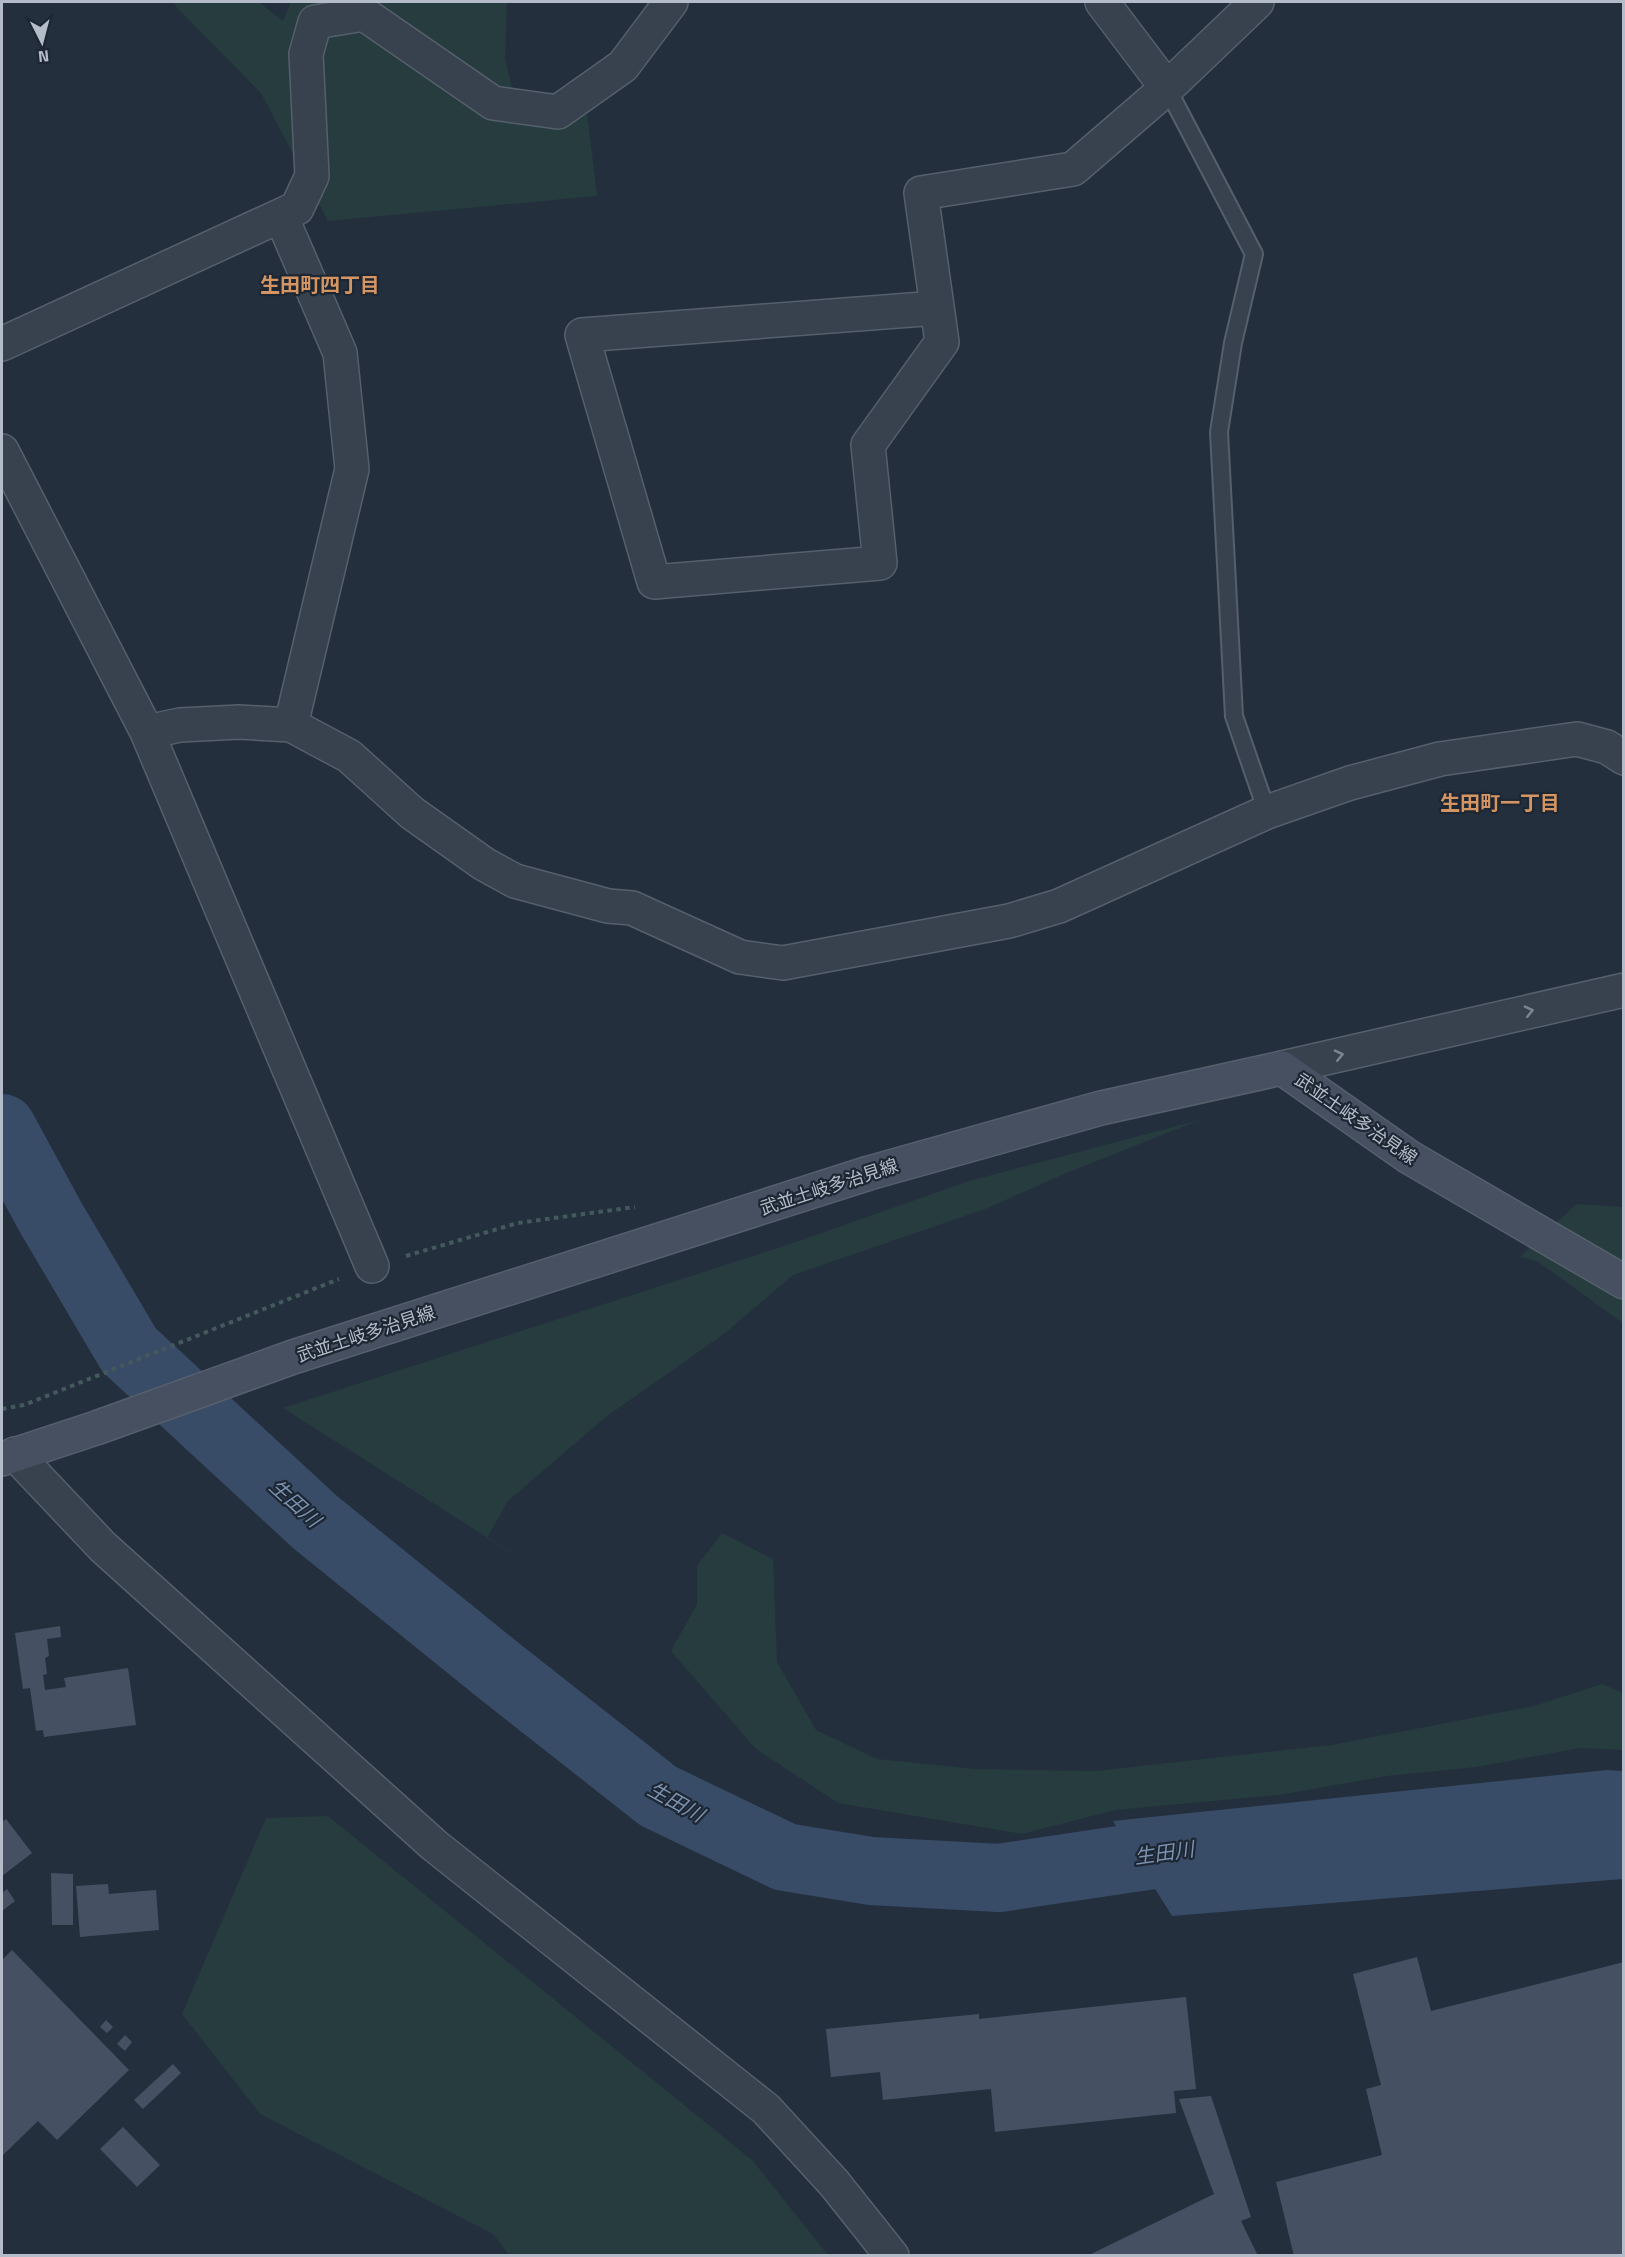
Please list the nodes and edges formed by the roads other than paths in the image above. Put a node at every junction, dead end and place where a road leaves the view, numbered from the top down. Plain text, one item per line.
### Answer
1 (671, 2) edge
2 (1102, 2) edge
3 (1257, 2) edge
4 (1167, 88) junction
5 (281, 216) junction
6 (937, 308) junction
7 (2, 344) edge
8 (2, 451) edge
9 (291, 725) junction
10 (147, 732) junction
11 (1623, 759) edge
12 (1267, 812) junction
13 (1623, 990) edge
14 (1282, 1068) junction
15 (372, 1266) road end
16 (1623, 1282) edge
17 (6, 1454) edge
18 (892, 2256) edge

1 - 5 street
2 - 4 street
3 - 4 street
4 - 6 street
4 - 12 lane
5 - 7 street
5 - 9 street
6 - 6 street
8 - 10 street
9 - 10 street
9 - 12 street
10 - 15 street
11 - 12 street
14 -> 13 street
14 - 16 main road, 武並土岐多治見線
14 - 17 main road, 武並土岐多治見線
17 - 18 street

